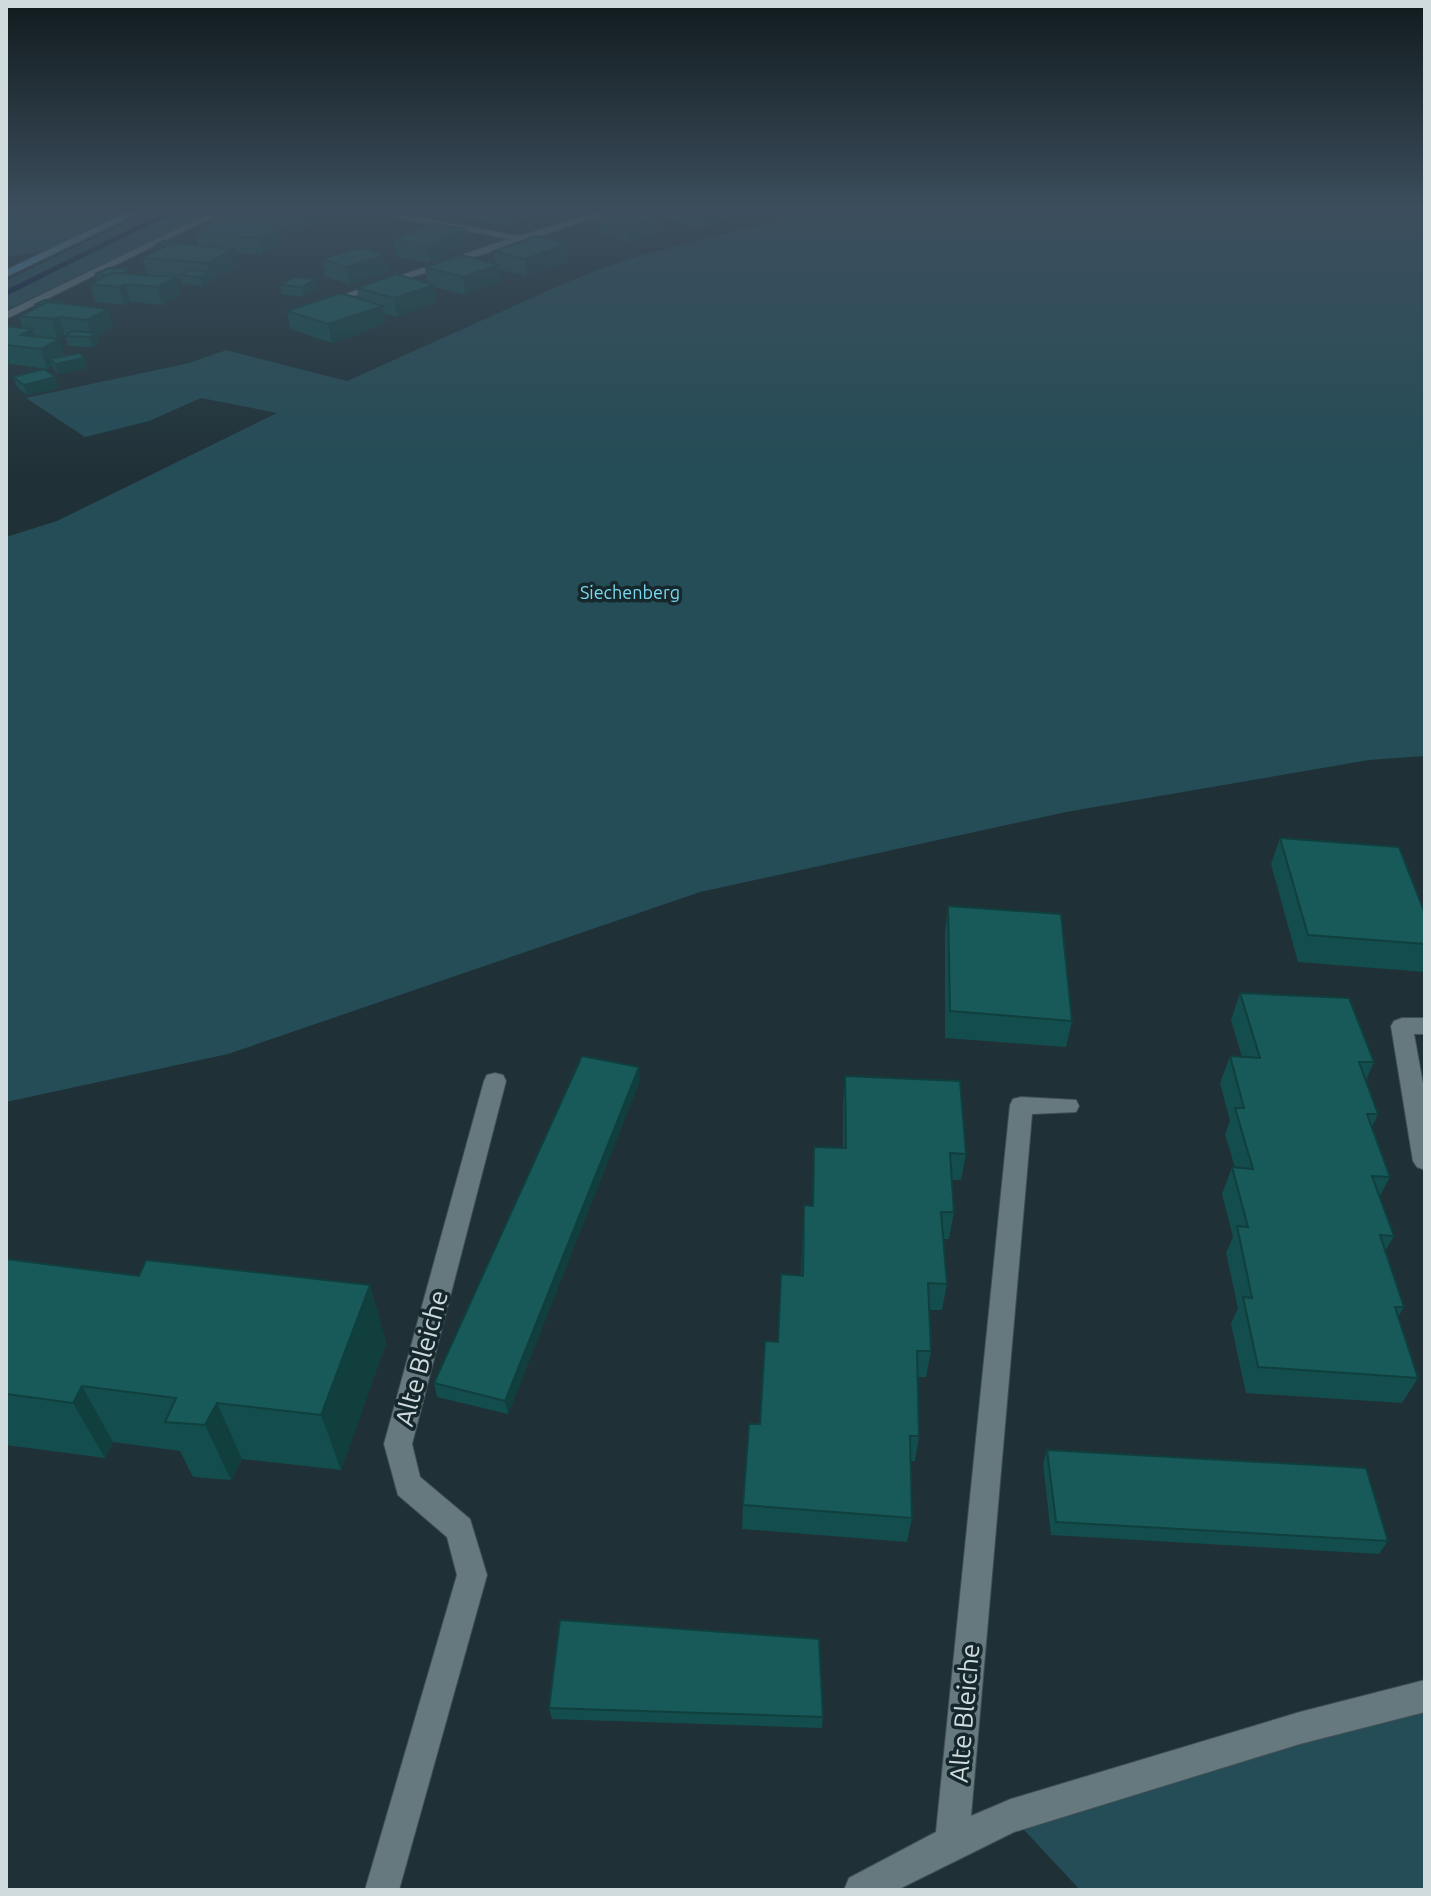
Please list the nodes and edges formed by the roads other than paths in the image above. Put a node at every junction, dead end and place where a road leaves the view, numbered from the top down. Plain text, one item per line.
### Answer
1 (42, 298) edge
2 (342, 298) edge
3 (331, 302) edge
4 (6, 316) edge
5 (1425, 1026) edge
6 (495, 1081) dead end
7 (1068, 1106) dead end
8 (1425, 1161) edge
9 (1425, 1696) edge
10 (952, 1842) junction
11 (382, 1890) edge
12 (861, 1890) edge

1 - 4 street
2 - 3 street
5 - 8 street
6 - 11 street, Alte Bleiche
7 - 10 street, Alte Bleiche
9 - 10 street
10 - 12 street

